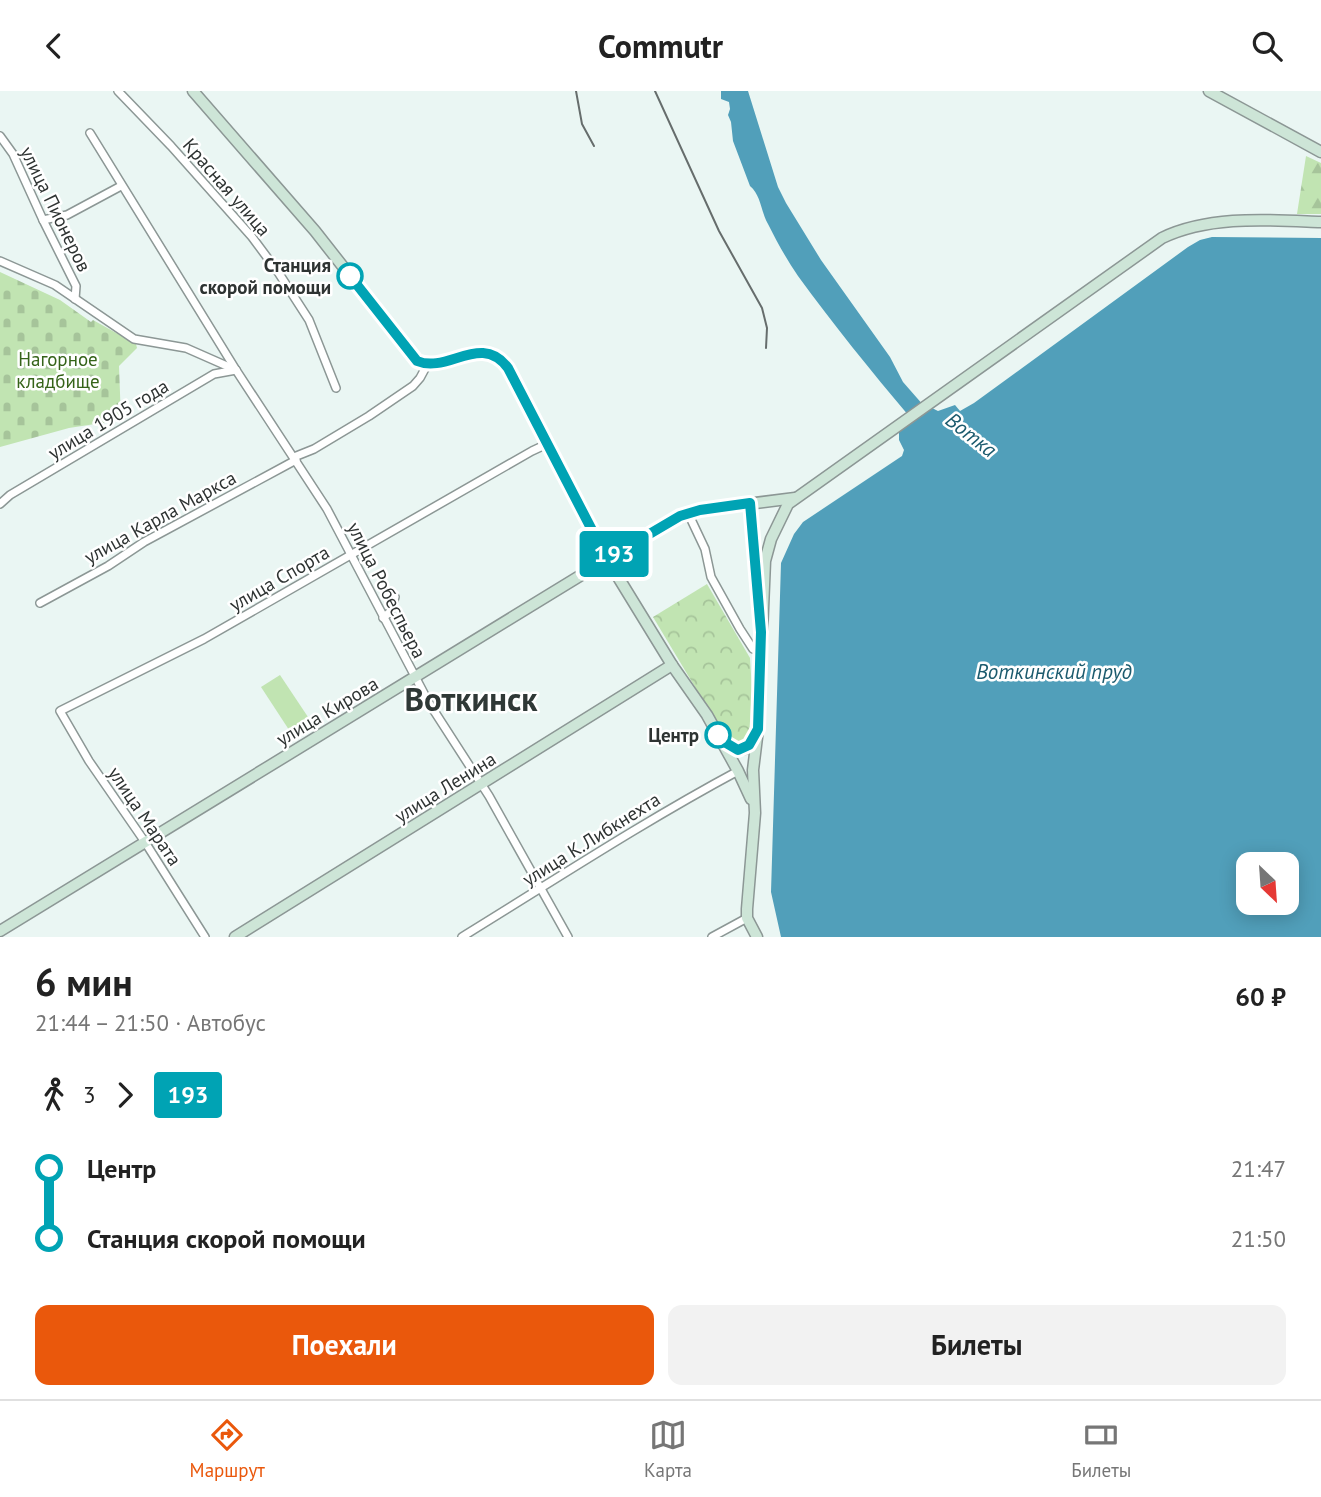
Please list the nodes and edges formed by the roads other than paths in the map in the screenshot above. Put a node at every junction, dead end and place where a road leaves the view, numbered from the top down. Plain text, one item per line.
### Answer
1 (118, 91) edge
2 (193, 91) edge
3 (1209, 91) edge
4 (90, 133) dead end
5 (0, 135) edge
6 (1321, 152) edge
7 (121, 186) junction
8 (43, 220) junction
9 (1321, 222) edge
10 (1, 262) edge
11 (75, 299) junction
12 (426, 365) junction
13 (236, 370) junction
14 (336, 388) dead end
15 (547, 444) junction
16 (295, 459) junction
17 (795, 498) junction
18 (750, 503) junction
19 (0, 505) edge
20 (688, 513) junction
21 (352, 555) junction
22 (607, 559) junction
23 (394, 597) dead end
24 (40, 603) dead end
25 (383, 618) junction
26 (761, 624) junction
27 (761, 651) junction
28 (672, 665) junction
29 (415, 678) junction
30 (60, 711) joint
31 (758, 729) junction
32 (721, 740) junction
33 (738, 771) junction
34 (481, 784) junction
35 (755, 813) junction
36 (145, 842) junction
37 (541, 888) junction
38 (747, 918) junction
39 (0, 931) edge
40 (4, 937) edge
41 (205, 937) edge
42 (235, 937) edge
43 (462, 937) edge
44 (568, 937) edge
45 (712, 937) edge
46 (758, 937) edge

1 - 14 street, Красная улица
2 - 12 main road
3 - 6 main road
4 - 7 street, улица Робеспьера
5 - 8 street, улица Пионеров
7 - 8 street
7 - 13 street, улица Робеспьера
8 - 11 street, улица Пионеров
9 - 17 main road
10 - 11 street
11 - 13 street
12 - 15 main road
12 - 16 street, улица Карла Маркса
13 - 16 street, улица Робеспьера
13 - 19 street, улица 1905 года
15 - 21 street, улица Спорта
15 - 22 main road
16 - 21 street, улица Робеспьера
16 - 24 street, улица Карла Маркса
17 - 18 main road, улица Кирова
17 - 26 main road
18 - 20 main road, улица Кирова
18 - 26 main road
20 - 22 main road, улица Кирова
20 - 27 street
21 - 25 street, улица Робеспьера
21 - 30 street, улица Спорта
22 - 28 main road
22 - 29 main road, улица Кирова
23 - 25 street
25 - 29 street, улица Робеспьера
26 - 27 main road
27 - 31 main road
28 - 32 main road
28 - 34 main road, улица Ленина
29 - 34 street, улица Робеспьера
29 - 36 main road, улица Кирова
30 - 36 street, улица Марата
31 - 32 main road
31 - 35 main road
32 - 33 main road
33 - 35 main road
33 - 37 street, улица К.Либкнехта
34 - 37 street, улица Робеспьера
34 - 42 main road, улица Ленина
35 - 38 main road
36 - 39 main road, улица Кирова
36 - 41 street, улица Марата
37 - 43 street, улица К.Либкнехта
37 - 44 street, улица Робеспьера
38 - 45 street
38 - 46 main road
39 - 40 main road

